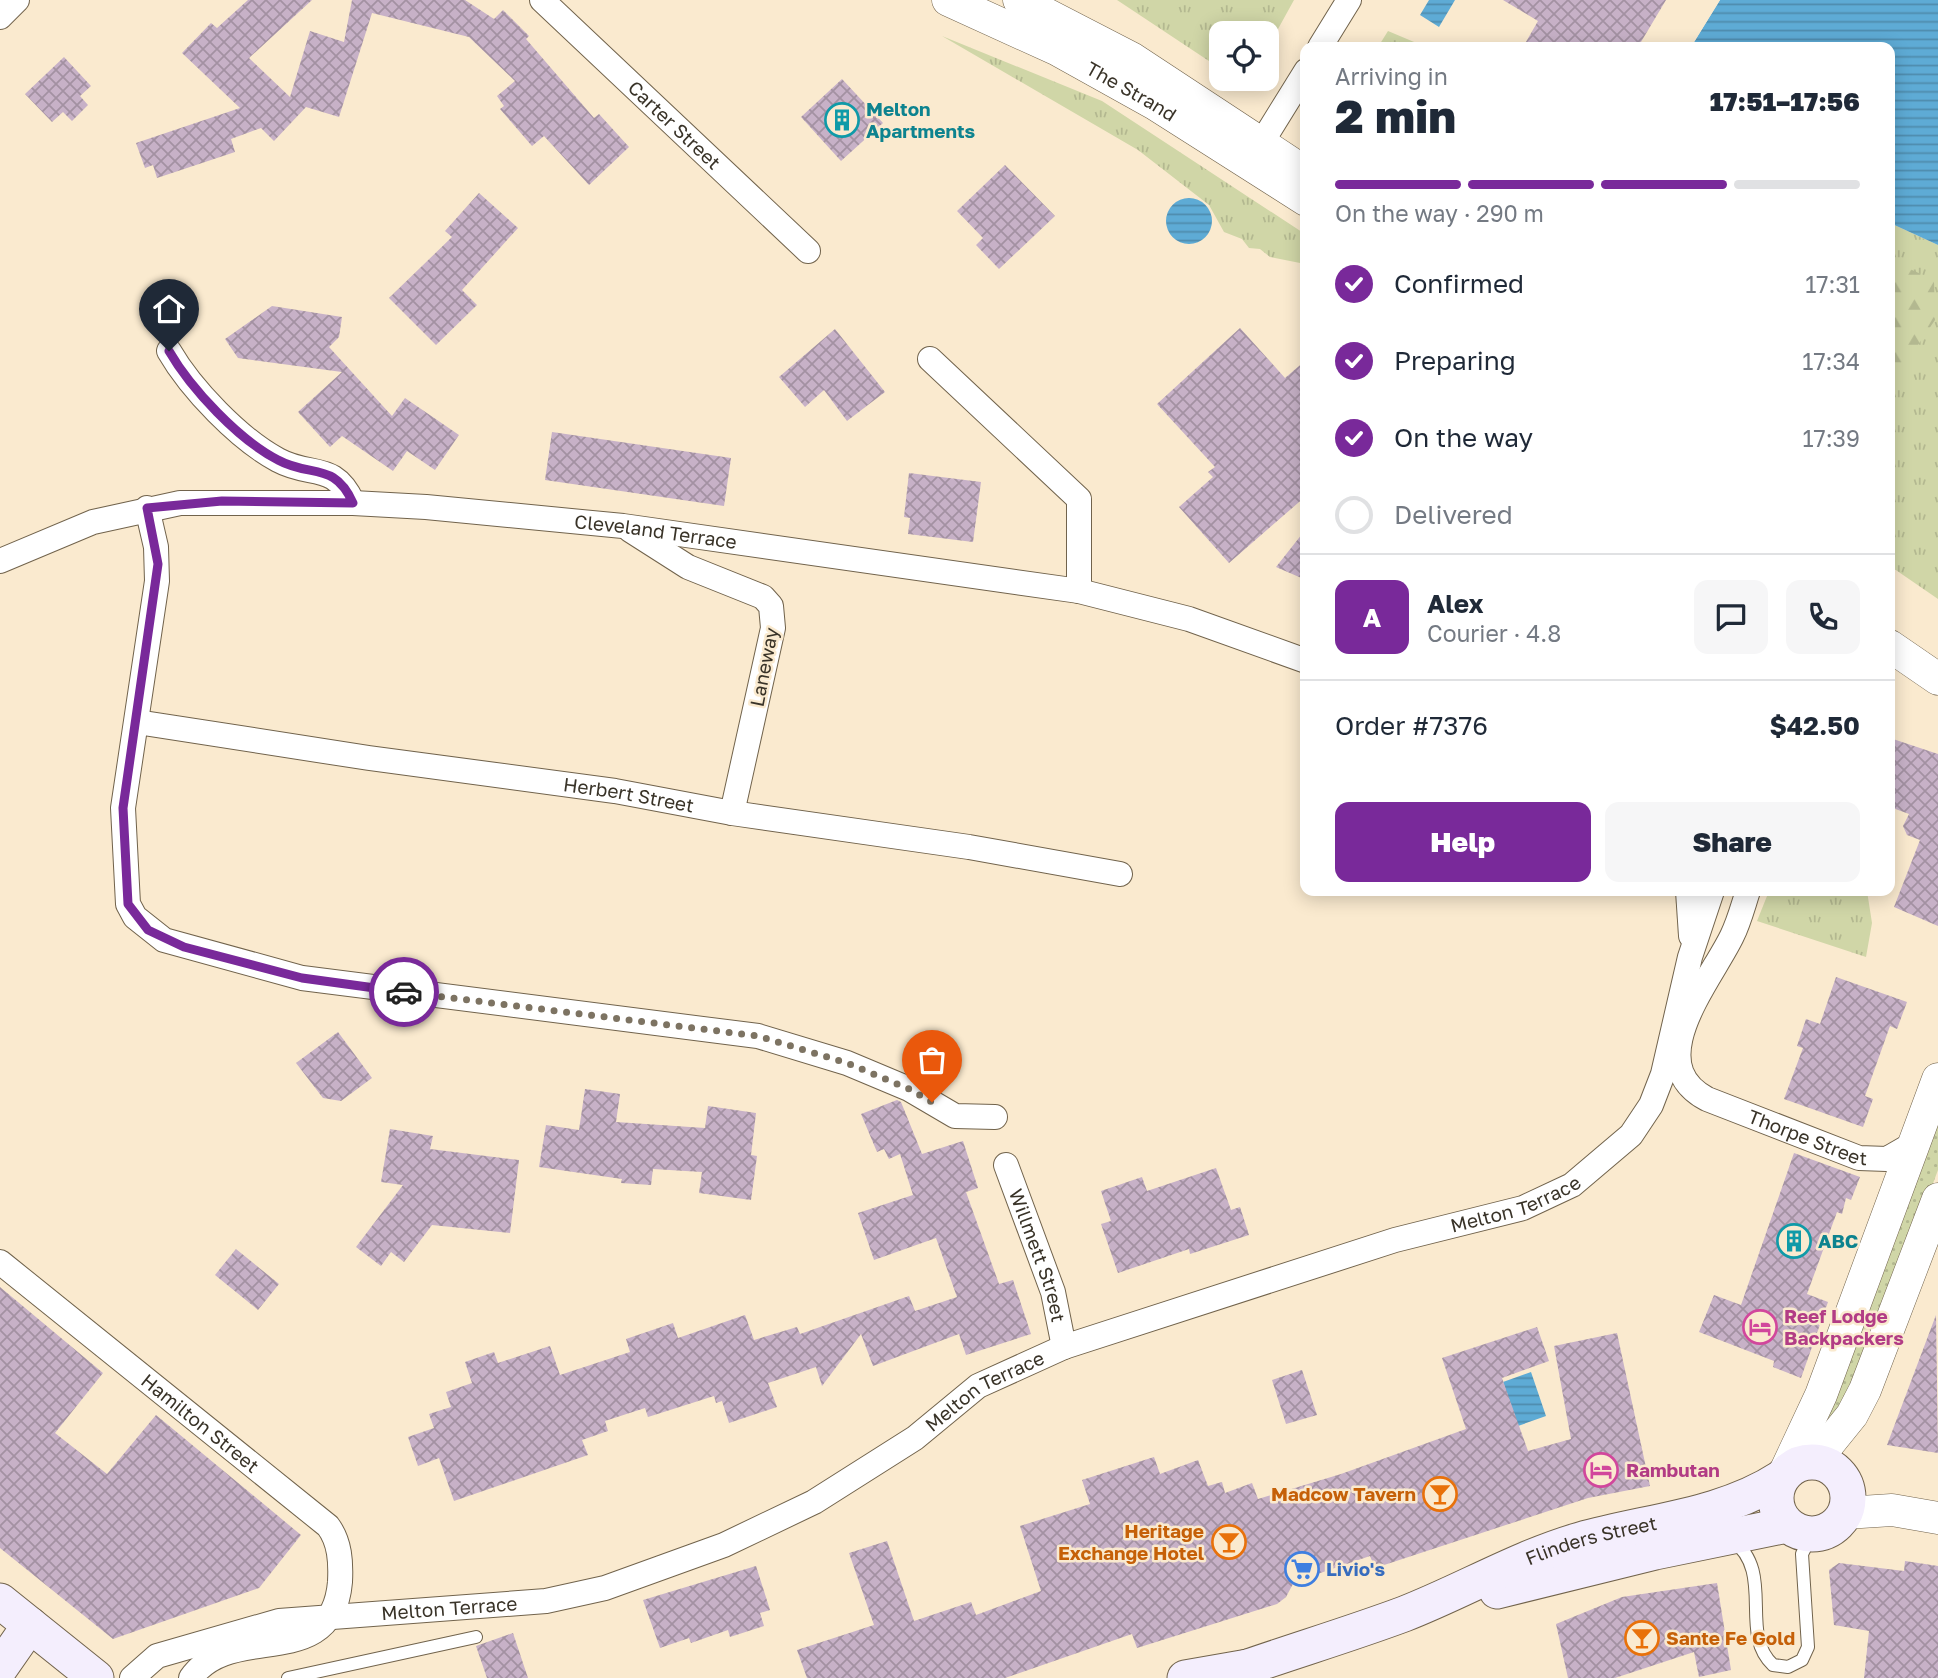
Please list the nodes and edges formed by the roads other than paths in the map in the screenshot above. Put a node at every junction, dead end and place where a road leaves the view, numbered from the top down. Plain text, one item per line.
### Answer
1 (17, 0) edge
2 (542, 0) edge
3 (948, 0) edge
4 (1019, 0) edge
5 (1349, 0) edge
6 (0, 17) edge
7 (1323, 42) edge
8 (1300, 81) edge
9 (1255, 152) junction
10 (1300, 171) edge
11 (1300, 194) edge
12 (808, 251) dead end
13 (169, 351) dead end
14 (930, 359) dead end
15 (353, 503) junction
16 (147, 508) junction
17 (623, 526) junction
18 (0, 561) edge
19 (1079, 591) junction
20 (1895, 649) edge
21 (1300, 659) edge
22 (1938, 679) edge
23 (136, 722) junction
24 (732, 813) junction
25 (1120, 874) dead end
26 (1688, 896) edge
27 (1710, 896) edge
28 (1746, 896) edge
29 (1690, 957) junction
30 (1938, 1079) edge
31 (1702, 1097) junction
32 (995, 1117) dead end
33 (1631, 1135) junction
34 (1913, 1144) junction
35 (1006, 1164) dead end
36 (1938, 1199) edge
37 (0, 1262) edge
38 (1064, 1347) junction
39 (1793, 1471) junction
40 (1938, 1518) edge
41 (1834, 1523) junction
42 (1787, 1525) junction
43 (1728, 1537) junction
44 (0, 1601) edge
45 (1405, 1614) junction
46 (333, 1615) junction
47 (30, 1625) junction
48 (476, 1636) dead end
49 (187, 1646) junction
50 (8, 1666) edge
51 (1237, 1672) edge
52 (198, 1676) edge
53 (96, 1678) edge
54 (132, 1678) edge
55 (288, 1678) edge
56 (1185, 1678) edge

1 - 6 street
2 - 12 street, Carter Street
3 - 9 street, The Strand
4 - 9 street, The Strand
5 - 7 street
8 - 9 street
9 - 10 street, The Strand
9 - 11 street, The Strand
13 - 15 street
14 - 19 street
15 - 16 street, Cleveland Terrace
15 - 17 street, Cleveland Terrace
16 - 18 street, Cleveland Terrace
16 - 23 street
17 - 19 street, Cleveland Terrace
17 - 24 street, Laneway
19 - 21 street, Cleveland Terrace
20 - 22 street
23 - 24 street, Herbert Street
23 - 32 street
24 - 25 street, Herbert Street
26 - 29 street
27 - 29 street, Melton Terrace
28 - 31 street
29 - 33 street, Melton Terrace
30 - 34 street
31 - 33 street, Melton Terrace
31 - 34 street, Thorpe Street
33 - 38 street, Melton Terrace
34 - 39 street
35 - 38 street, Willmett Street
36 - 39 street
37 - 46 street, Hamilton Street
38 - 46 street, Melton Terrace
39 - 41 main road
39 - 42 main road
39 - 45 main road, Flinders Street
40 - 41 street
41 - 42 main road
41 - 43 lane
42 - 43 main road, Flinders Street
43 - 45 main road, Flinders Street
44 - 47 main road
45 - 51 main road, Flinders Street
46 - 49 street, Melton Terrace
46 - 52 street
47 - 50 main road
47 - 53 main road
48 - 55 lane
49 - 52 street
49 - 54 street, Melton Terrace
51 - 56 main road, Flinders Street

